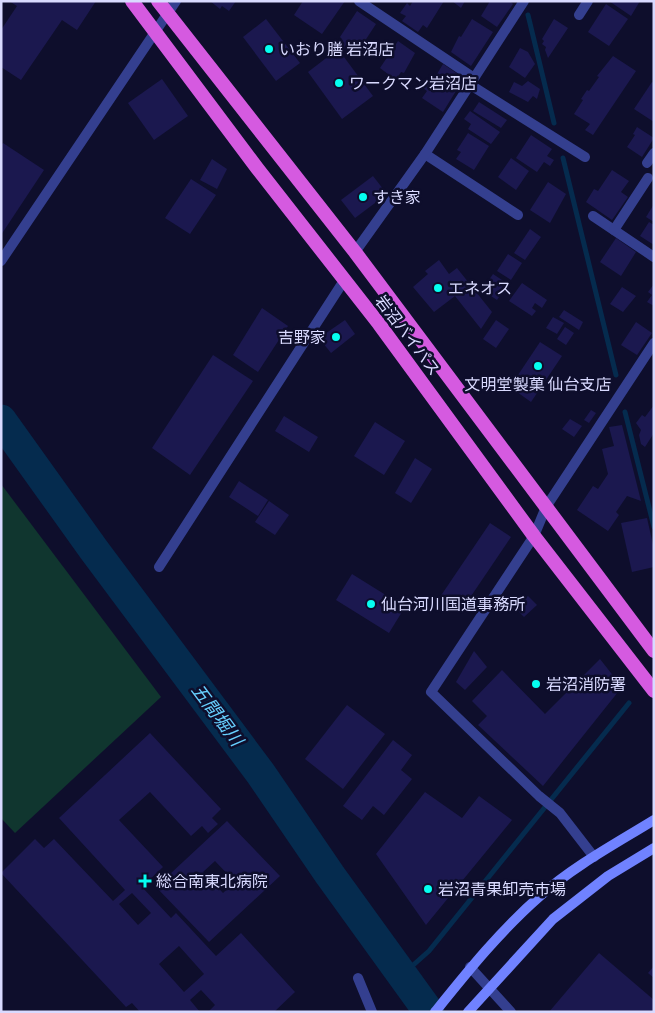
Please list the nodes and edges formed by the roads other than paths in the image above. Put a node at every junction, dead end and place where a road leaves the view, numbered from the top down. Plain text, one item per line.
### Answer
1 (132, 1) edge
2 (158, 1) edge
3 (176, 1) edge
4 (359, 1) edge
5 (524, 1) edge
6 (588, 1) edge
7 (168, 14) junction
8 (579, 15) dead end
9 (155, 31) junction
10 (472, 81) junction
11 (654, 153) edge
12 (425, 154) junction
13 (585, 157) dead end
14 (647, 164) dead end
15 (648, 178) dead end
16 (518, 215) dead end
17 (593, 216) dead end
18 (614, 230) junction
19 (355, 252) junction
20 (654, 257) edge
21 (1, 261) edge
22 (344, 279) junction
23 (654, 343) edge
24 (546, 507) junction
25 (534, 536) junction
26 (159, 567) dead end
27 (654, 651) edge
28 (654, 691) edge
29 (654, 820) edge
30 (654, 848) edge
31 (594, 857) junction
32 (470, 967) junction
33 (358, 978) dead end
34 (489, 987) junction
35 (372, 1012) edge
36 (435, 1012) edge
37 (468, 1012) edge
38 (511, 1012) edge

1 - 9 highway, 岩沼バイパス
2 - 7 highway, 岩沼バイパス
3 - 7 street
4 - 10 street
5 - 10 street
6 - 8 street
7 - 9 street
7 - 19 highway, 岩沼バイパス
9 - 21 street
9 - 22 highway, 岩沼バイパス
10 - 12 street
10 - 13 street
11 - 14 street
12 - 16 street
12 - 19 street
15 - 18 street
17 - 18 street
18 - 20 street
19 - 24 highway, 岩沼バイパス
22 - 25 highway, 岩沼バイパス
22 - 26 street
23 - 24 street
24 - 25 street
24 - 27 highway, 岩沼バイパス
25 - 28 highway, 岩沼バイパス
25 - 31 street
29 - 31 main road
30 - 34 main road
31 - 32 main road
32 - 34 street
32 - 36 main road
33 - 35 street
34 - 37 main road
34 - 38 street

